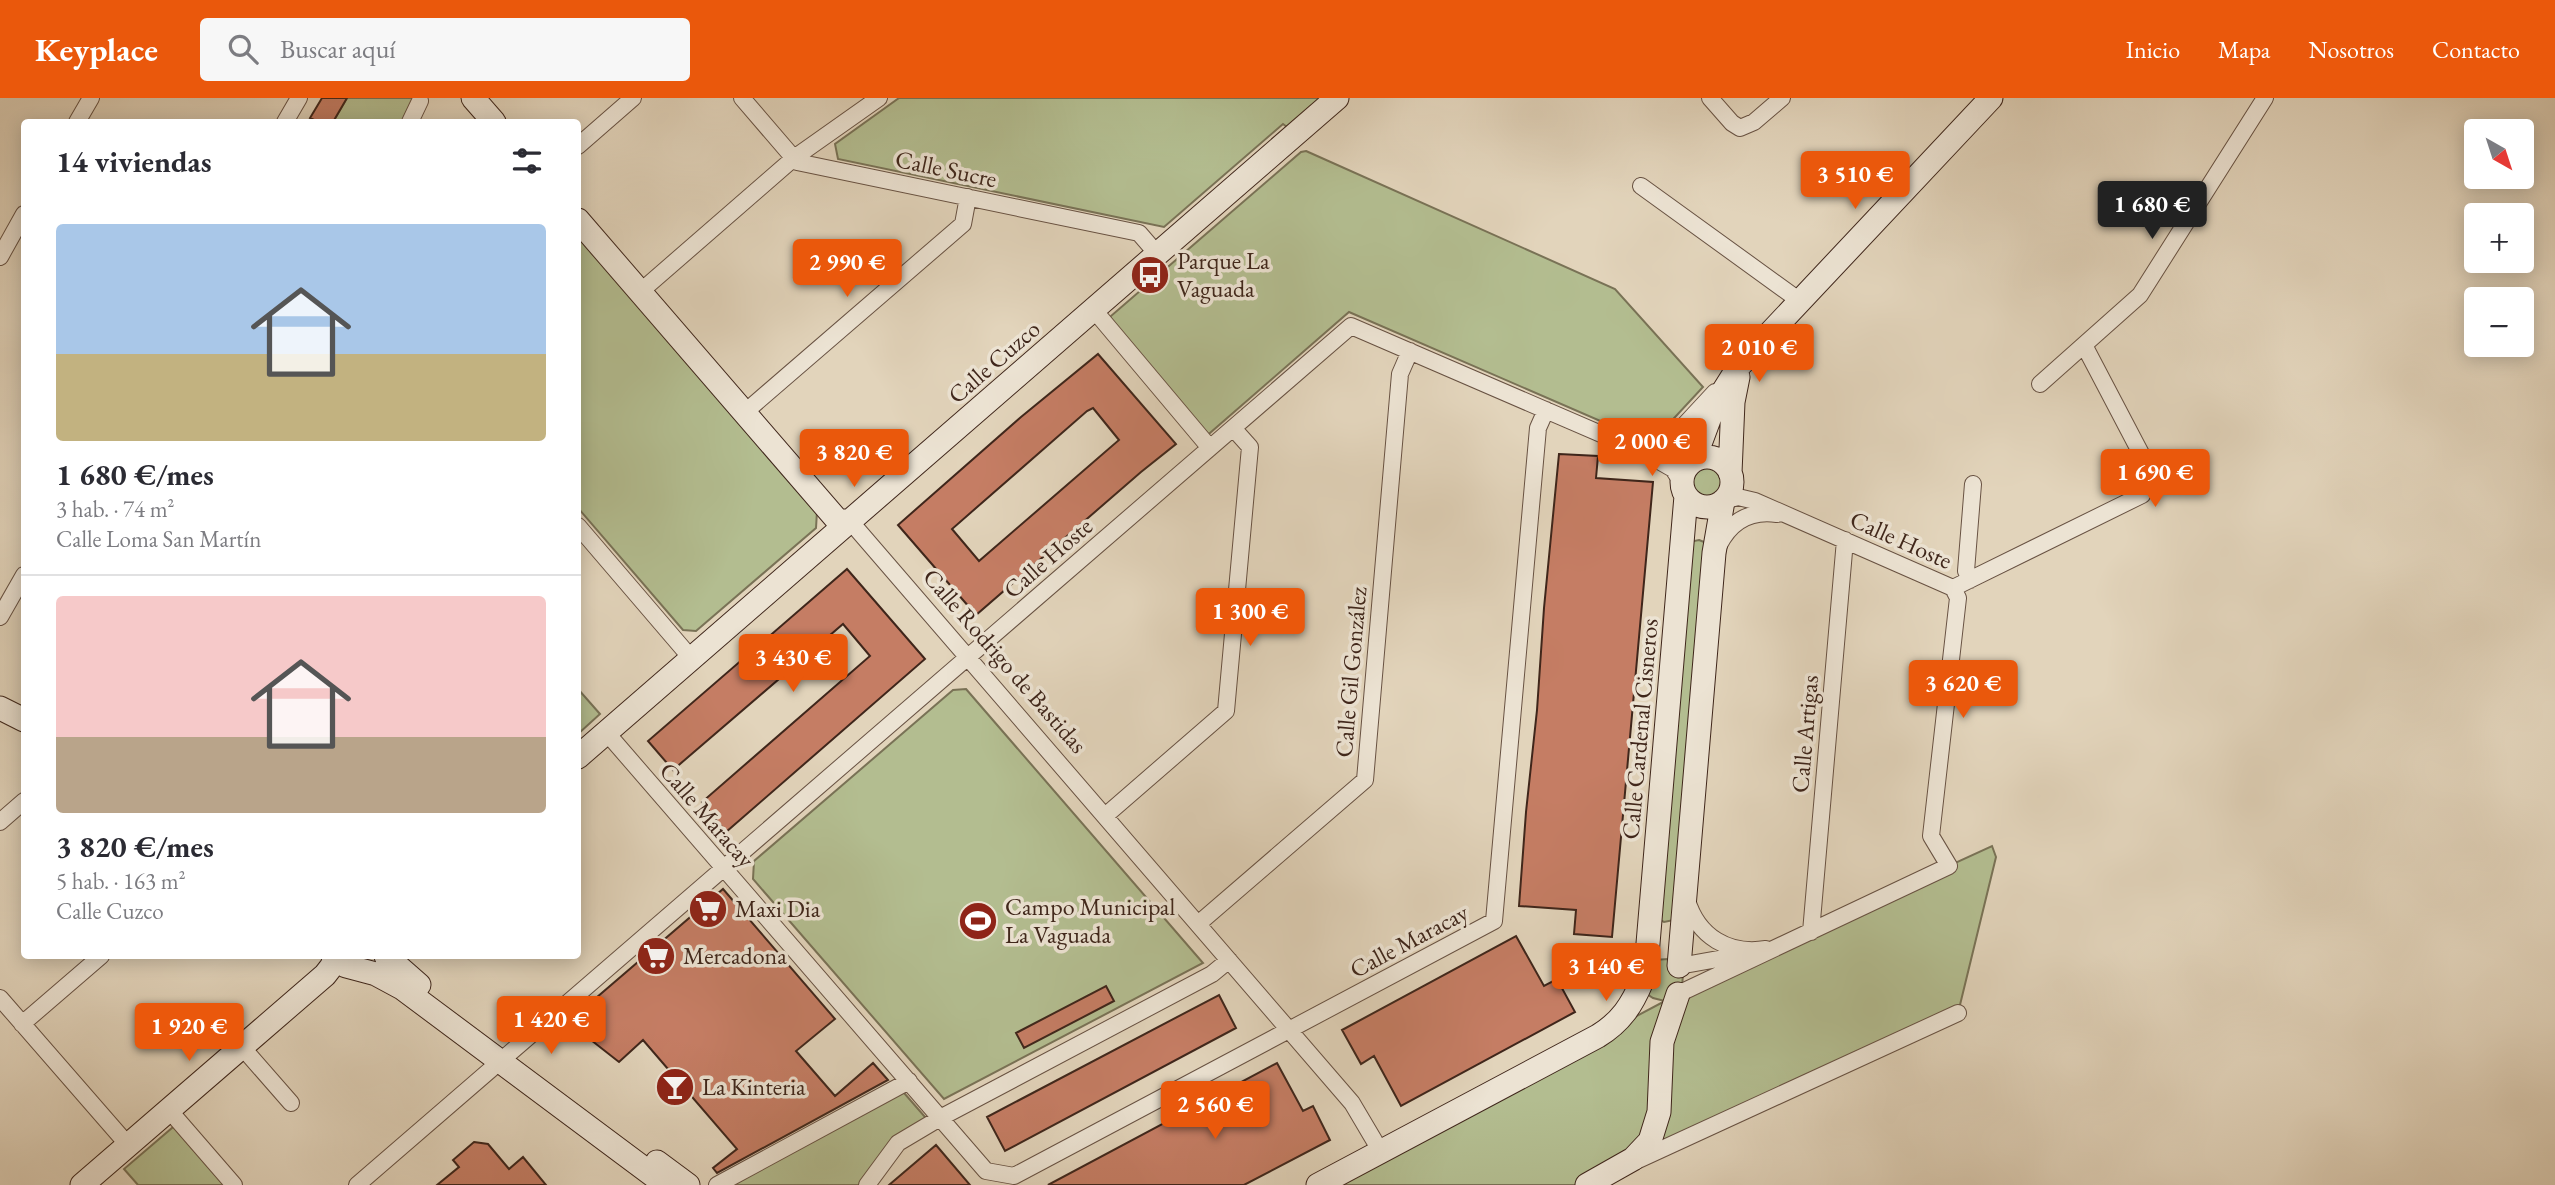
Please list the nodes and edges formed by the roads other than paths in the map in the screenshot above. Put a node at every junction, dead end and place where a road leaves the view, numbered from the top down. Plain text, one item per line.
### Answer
1 (91, 98) edge
2 (299, 98) edge
3 (473, 98) edge
4 (633, 98) edge
5 (743, 98) edge
6 (879, 98) edge
7 (1337, 98) edge
8 (1710, 98) edge
9 (1782, 98) edge
10 (1991, 98) edge
11 (2265, 98) edge
12 (420, 101) dead end
13 (79, 119) edge
14 (287, 119) edge
15 (411, 119) edge
16 (491, 119) edge
17 (581, 143) edge
18 (794, 158) junction
19 (1641, 186) dead end
20 (968, 197) junction
21 (21, 219) edge
22 (581, 223) edge
23 (1158, 255) junction
24 (0, 257) edge
25 (640, 292) junction
26 (1800, 301) junction
27 (1094, 310) junction
28 (2084, 345) junction
29 (1409, 351) junction
30 (2040, 384) dead end
31 (1723, 395) junction
32 (1546, 410) junction
33 (744, 412) junction
34 (1233, 428) junction
35 (1210, 448) junction
36 (1644, 453) junction
37 (1694, 460) junction
38 (1730, 472) junction
39 (1973, 484) dead end
40 (1684, 489) junction
41 (1723, 501) junction
42 (1755, 501) junction
43 (1794, 518) junction
44 (850, 522) junction
45 (581, 530) edge
46 (1845, 540) junction
47 (1714, 553) junction
48 (21, 580) edge
49 (1970, 580) junction
50 (1953, 588) junction
51 (0, 617) edge
52 (691, 658) junction
53 (968, 658) junction
54 (0, 708) edge
55 (21, 718) edge
56 (606, 732) junction
57 (581, 754) edge
58 (21, 804) edge
59 (1105, 816) junction
60 (0, 822) edge
61 (724, 869) junction
62 (1685, 893) junction
63 (1198, 924) junction
64 (1811, 932) junction
65 (1779, 947) junction
66 (98, 959) edge
67 (373, 959) edge
68 (389, 959) edge
69 (1229, 960) junction
70 (337, 963) edge
71 (1679, 966) junction
72 (1644, 974) junction
73 (1678, 995) junction
74 (0, 998) edge
75 (1958, 1013) dead end
76 (22, 1024) junction
77 (1290, 1030) junction
78 (242, 1047) junction
79 (505, 1058) junction
80 (909, 1081) junction
81 (290, 1104) dead end
82 (169, 1110) junction
83 (940, 1118) junction
84 (128, 1145) junction
85 (1381, 1152) junction
86 (1618, 1169) junction
87 (82, 1185) edge
88 (234, 1185) edge
89 (357, 1185) edge
90 (666, 1185) edge
91 (688, 1185) edge
92 (717, 1185) edge
93 (867, 1185) edge
94 (1318, 1185) edge
95 (1587, 1185) edge

1 - 13 street
2 - 14 street
3 - 16 street
4 - 17 street
5 - 18 street
6 - 18 street
7 - 23 street, Calle Cuzco
8 - 9 street
10 - 26 street
11 - 28 street
12 - 15 street
18 - 20 street, Calle Sucre
18 - 25 street
19 - 26 street
20 - 23 street, Calle Sucre
20 - 33 street
21 - 24 street
22 - 25 street, Calle Rodrigo de Bastidas
23 - 27 street, Calle Cuzco
25 - 33 street, Calle Rodrigo de Bastidas
26 - 31 street
27 - 35 street
27 - 44 street, Calle Cuzco
28 - 30 street
28 - 49 street, Calle Hoste
29 - 32 street, Calle Hoste
29 - 34 street, Calle Hoste
29 - 63 street, Calle Gil González
31 - 36 street
31 - 37 street
31 - 38 street
32 - 36 street, Calle Hoste
32 - 77 street, Calle Maracay
33 - 44 street, Calle Rodrigo de Bastidas
34 - 35 street, Calle Hoste
34 - 59 street
35 - 53 street, Calle Hoste
36 - 37 street, Calle Hoste
36 - 40 street, Calle Hoste
37 - 38 street
37 - 40 street
38 - 41 street
38 - 42 street, Calle Hoste
39 - 49 street
40 - 41 street
40 - 72 street, Calle Cardenal Cisneros
41 - 42 street, Calle Hoste
41 - 47 street
42 - 43 street, Calle Hoste
43 - 46 street, Calle Hoste
43 - 47 street
44 - 52 street, Calle Cuzco
44 - 53 street, Calle Rodrigo de Bastidas
45 - 52 street
46 - 50 street, Calle Hoste
46 - 64 street, Calle Artigas
47 - 62 street
48 - 51 street
49 - 50 street, Calle Hoste
50 - 64 street
52 - 56 street, Calle Cuzco
53 - 59 street, Calle Rodrigo de Bastidas
53 - 61 street, Calle Hoste
54 - 55 street
56 - 57 street, Calle Cuzco
56 - 61 street, Calle Maracay
58 - 60 street
59 - 63 street, Calle Rodrigo de Bastidas
61 - 79 street, Calle Hoste
61 - 80 street, Calle Maracay
62 - 65 street
62 - 71 street
63 - 69 street, Calle Rodrigo de Bastidas
64 - 65 street
65 - 71 street
65 - 73 street
66 - 76 street
67 - 70 street
68 - 79 street
69 - 77 street, Calle Rodrigo de Bastidas
69 - 83 street
70 - 78 street
70 - 79 street
71 - 72 street
71 - 73 street
72 - 73 street
72 - 85 street
73 - 86 street
74 - 76 street
75 - 86 street
76 - 84 street
77 - 83 street, Calle Maracay
77 - 85 street, Calle Rodrigo de Bastidas
78 - 81 street
78 - 82 street
79 - 89 street, Calle Hoste
79 - 90 street
79 - 91 street
80 - 83 street, Calle Maracay
80 - 92 street
82 - 84 street
82 - 88 street
83 - 93 street
84 - 87 street
85 - 94 street
86 - 95 street

